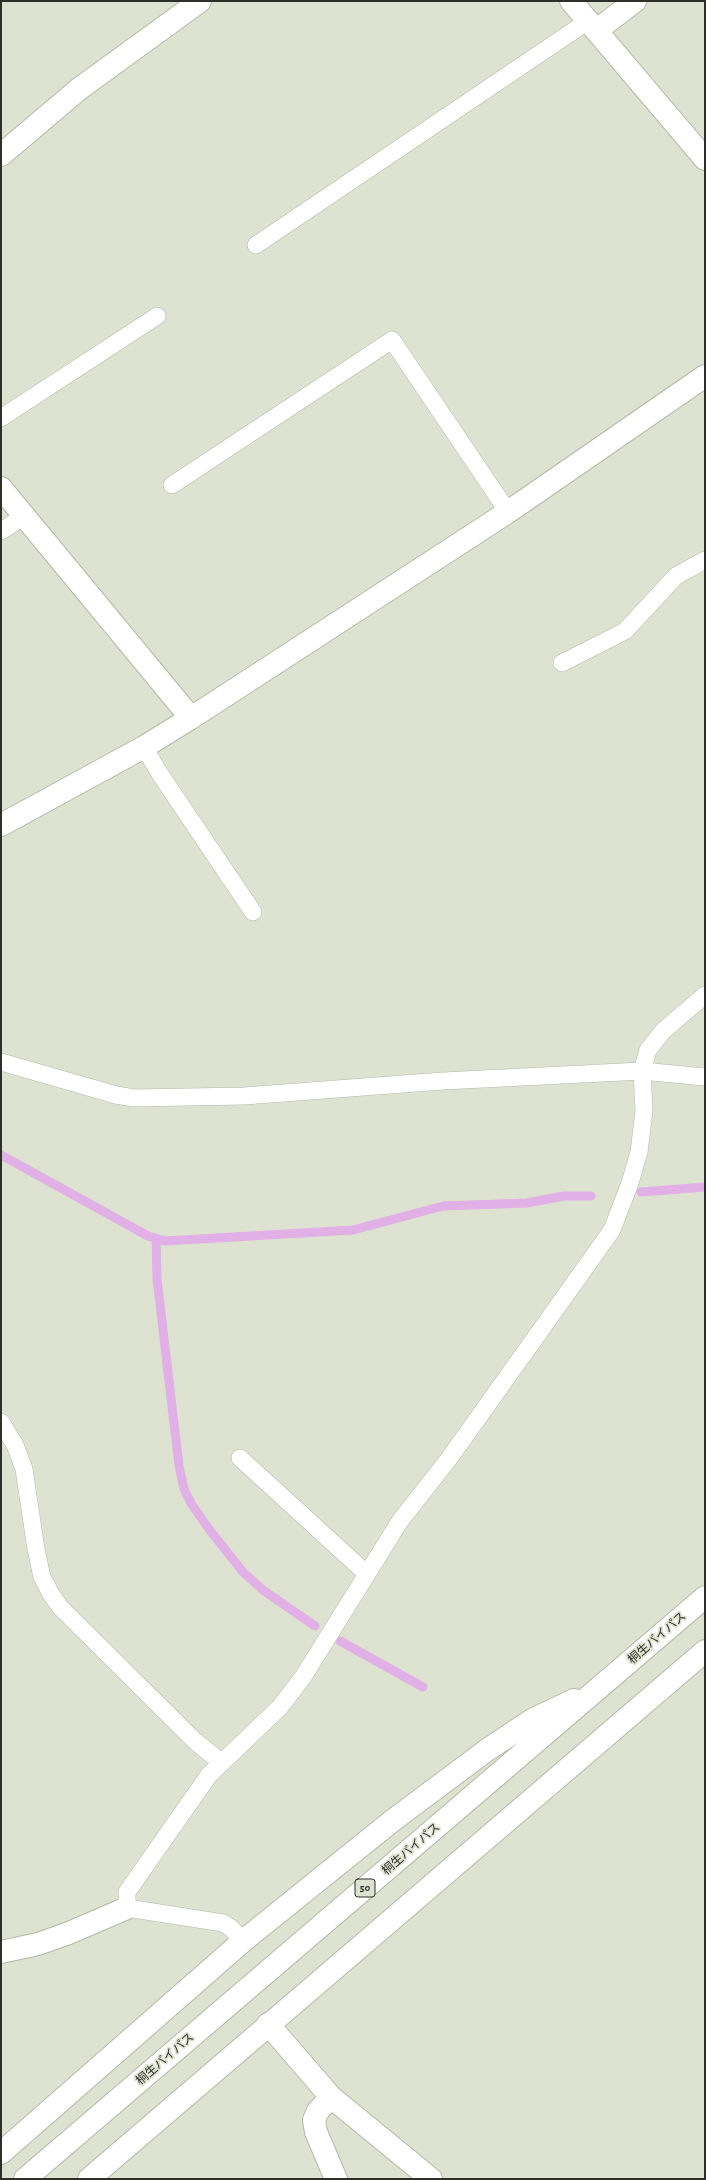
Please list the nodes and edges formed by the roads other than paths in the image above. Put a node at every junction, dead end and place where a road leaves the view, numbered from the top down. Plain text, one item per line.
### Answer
1 (200, 1) edge
2 (571, 1) edge
3 (635, 1) edge
4 (593, 25) junction
5 (1, 155) edge
6 (705, 159) edge
7 (256, 245) dead end
8 (157, 316) dead end
9 (705, 376) edge
10 (1, 418) edge
11 (172, 485) dead end
12 (1, 488) edge
13 (508, 512) junction
14 (24, 516) junction
15 (1, 531) edge
16 (705, 560) edge
17 (562, 663) dead end
18 (190, 718) junction
19 (144, 746) junction
20 (1, 825) edge
21 (253, 912) dead end
22 (705, 996) edge
23 (1, 1062) edge
24 (642, 1071) junction
25 (705, 1077) edge
26 (1, 1422) edge
27 (240, 1458) dead end
28 (367, 1574) junction
29 (705, 1597) edge
30 (705, 1651) edge
31 (595, 1692) junction
32 (221, 1762) junction
33 (127, 1908) junction
34 (243, 1941) junction
35 (1, 1952) edge
36 (268, 2024) junction
37 (331, 2097) junction
38 (1, 2153) edge
39 (25, 2179) edge
40 (89, 2179) edge
41 (336, 2179) edge
42 (431, 2179) edge

1 - 5 main road
2 - 4 main road
3 - 4 main road
4 - 6 main road
4 - 7 lane
8 - 10 lane
9 - 13 main road
11 - 13 lane
12 - 14 main road
13 - 18 main road
14 - 15 lane
14 - 18 main road
16 - 17 lane
18 - 19 main road
19 - 20 main road
19 - 21 lane
22 - 24 lane
23 - 24 lane
24 - 25 lane
24 - 28 lane
26 - 32 lane
27 - 28 lane
28 - 32 lane
29 - 31 main road, 桐生バイパス / 50
30 - 36 main road
31 - 34 main road, 50
31 - 39 main road, 桐生バイパス / 50
32 - 33 lane
33 - 34 lane
33 - 35 main road
34 - 38 main road, 50
36 - 37 main road
36 - 40 main road
37 - 41 main road
37 - 42 main road

